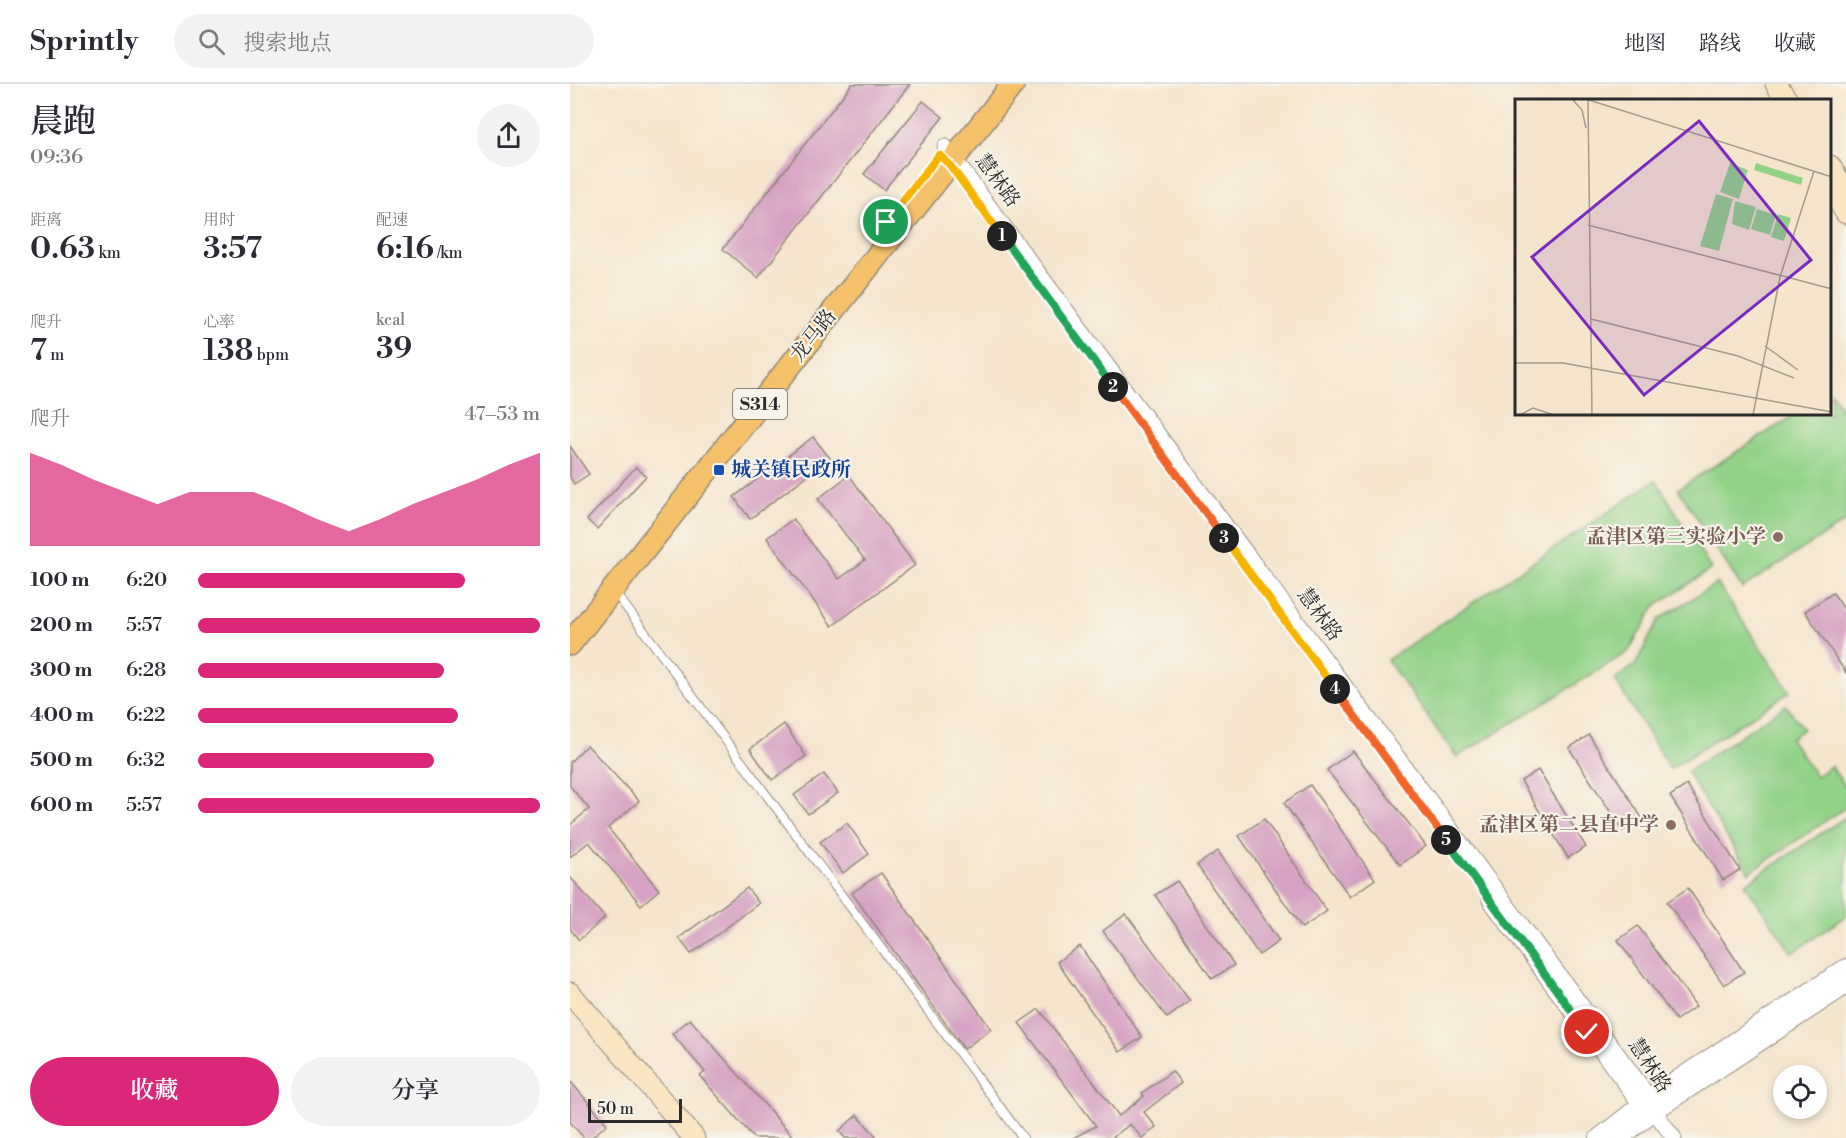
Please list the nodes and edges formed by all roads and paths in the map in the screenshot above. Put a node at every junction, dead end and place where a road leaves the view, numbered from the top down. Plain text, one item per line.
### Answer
1 (995, 84) edge
2 (1013, 84) edge
3 (1762, 84) edge
4 (1776, 84) edge
5 (1772, 99) edge
6 (1785, 99) edge
7 (947, 156) junction
8 (1831, 168) edge
9 (1831, 190) edge
10 (1846, 192) edge
11 (1846, 213) edge
12 (613, 590) junction
13 (570, 623) edge
14 (570, 644) edge
15 (1846, 968) edge
16 (1846, 985) edge
17 (570, 993) edge
18 (570, 1015) edge
19 (1648, 1105) junction
20 (676, 1138) edge
21 (694, 1138) edge
22 (1023, 1138) edge
23 (1599, 1138) edge
24 (1620, 1138) edge
25 (1674, 1138) edge

1 - 7 main road, 龙马路 / S314
2 - 7 main road, 龙马路 / S314
3 - 5 main road
4 - 6 main road
7 - 12 main road, 龙马路 / S314
7 - 13 main road, 龙马路 / S314
7 - 19 street, 慧林路
8 - 10 main road
9 - 11 main road
12 - 14 main road, 龙马路 / S314
12 - 22 lane
15 - 19 street
16 - 19 street
17 - 21 main road
18 - 20 main road
19 - 23 street
19 - 24 street
19 - 25 street, 慧林路

